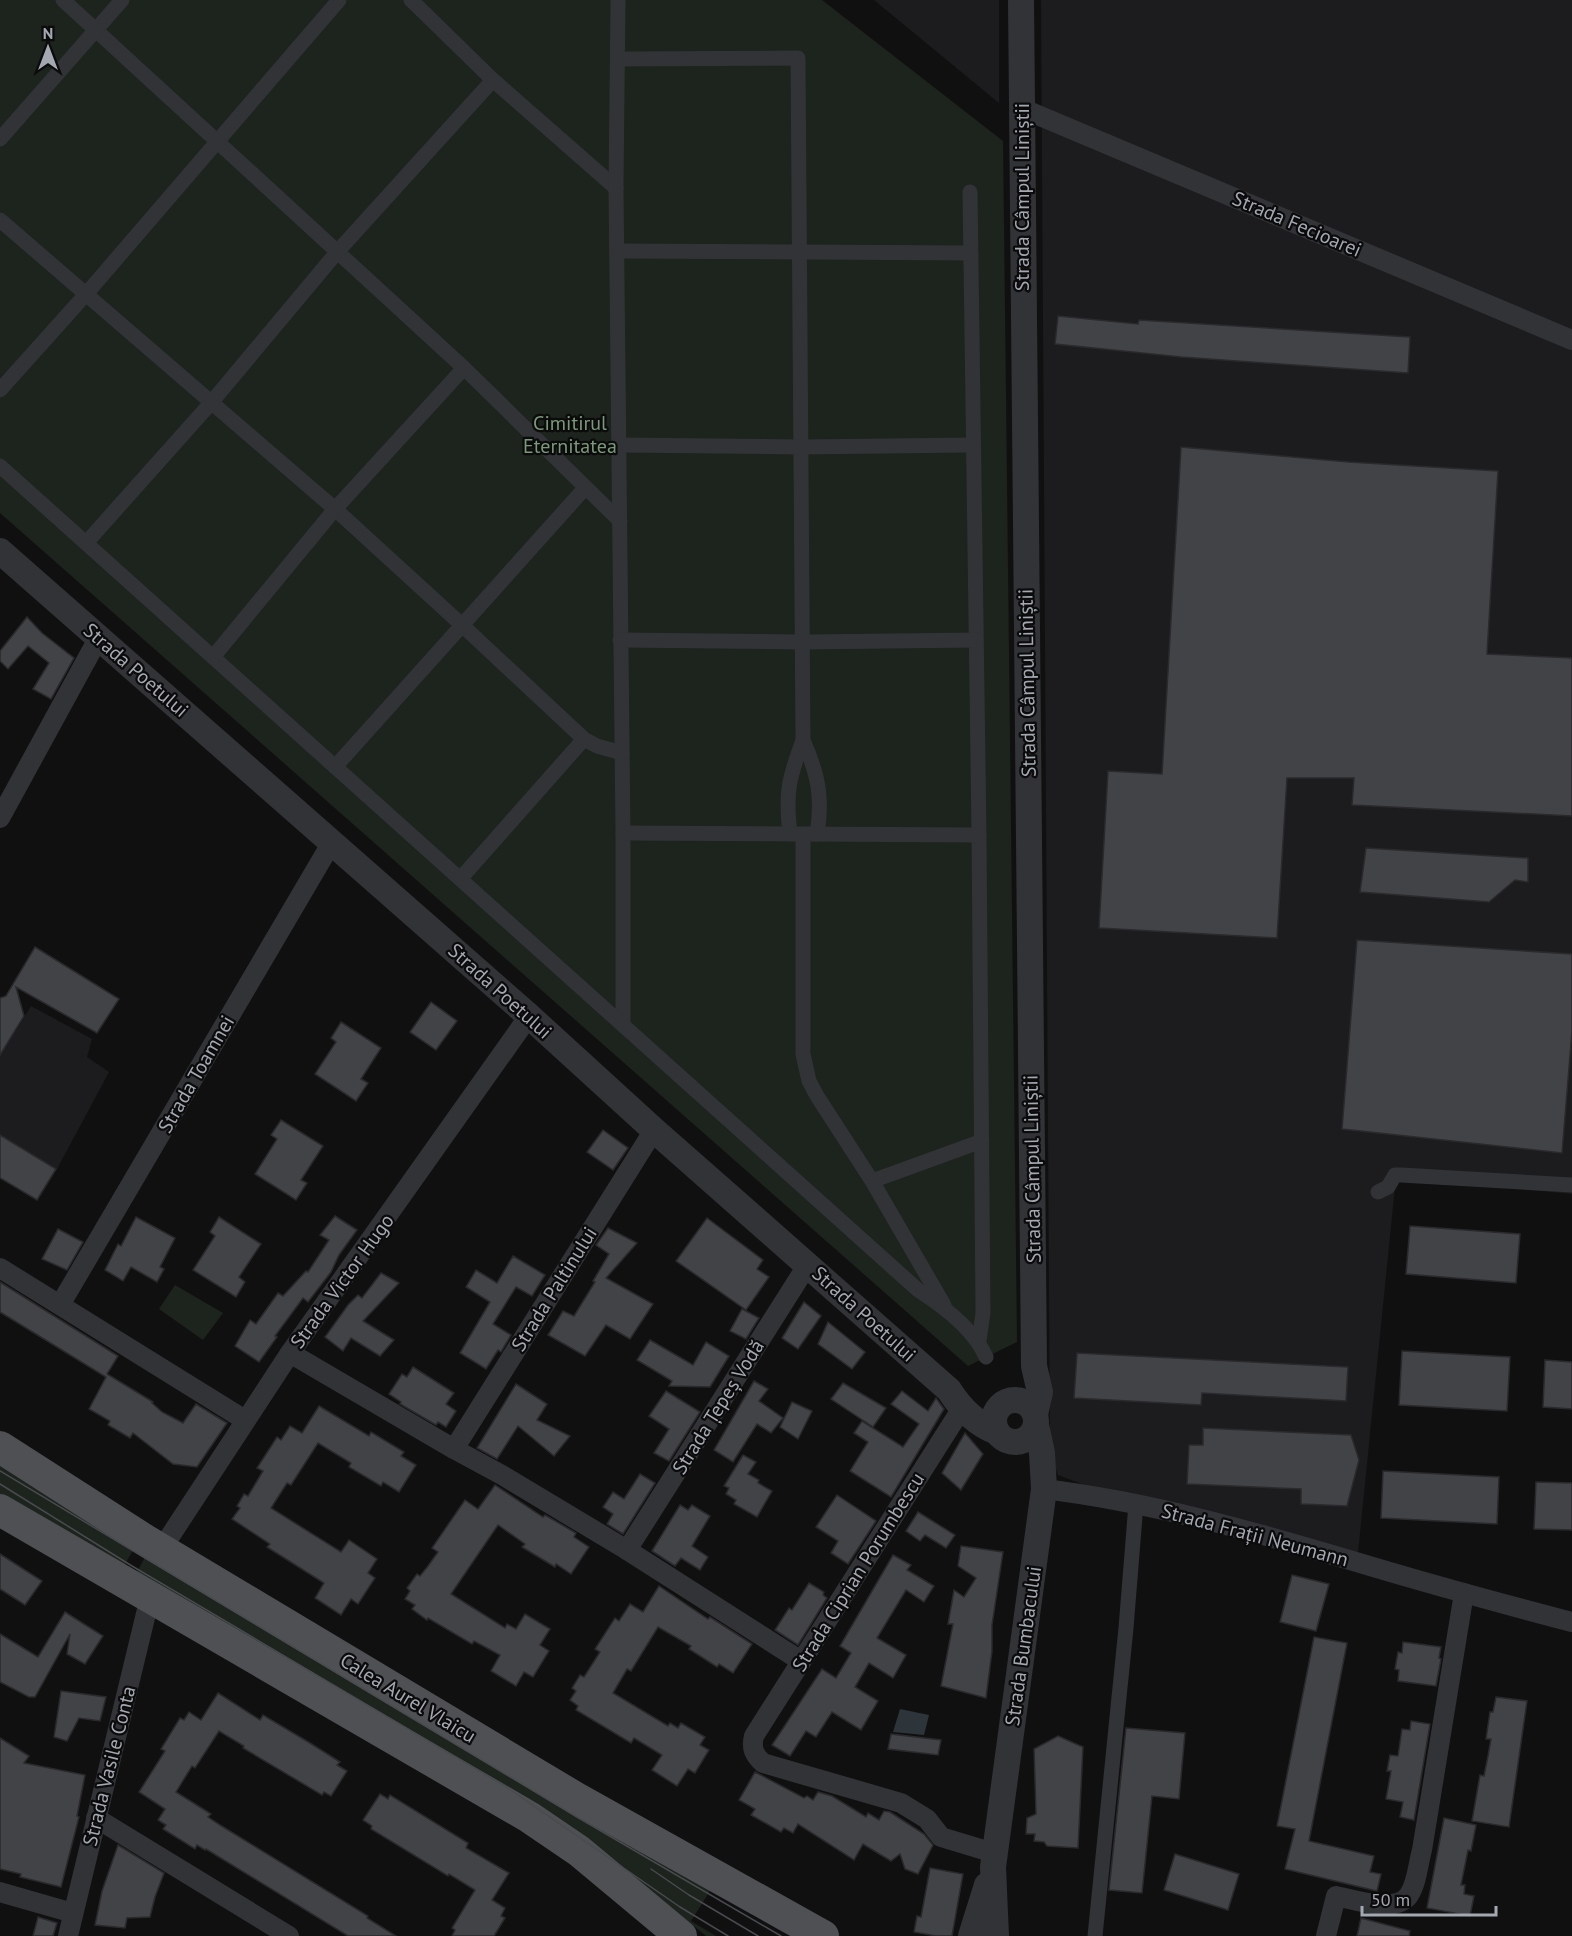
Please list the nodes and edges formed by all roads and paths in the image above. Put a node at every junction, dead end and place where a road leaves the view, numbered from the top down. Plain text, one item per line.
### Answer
1 (63, 0) edge
2 (122, 0) edge
3 (339, 0) edge
4 (411, 0) edge
5 (618, 0) edge
6 (1021, 0) edge
7 (96, 30) junction
8 (619, 59) junction
9 (493, 80) junction
10 (1021, 108) junction
11 (0, 139) edge
12 (218, 141) junction
13 (616, 188) junction
14 (970, 192) dead end
15 (0, 220) edge
16 (338, 251) junction
17 (618, 252) junction
18 (971, 253) junction
19 (799, 254) junction
20 (87, 293) junction
21 (1572, 340) edge
22 (464, 368) junction
23 (0, 390) edge
24 (210, 404) junction
25 (974, 444) junction
26 (619, 445) junction
27 (801, 447) junction
28 (0, 466) edge
29 (585, 488) junction
30 (335, 509) junction
31 (620, 521) junction
32 (86, 543) junction
33 (0, 551) edge
34 (464, 626) junction
35 (99, 637) junction
36 (620, 640) junction
37 (976, 640) junction
38 (804, 642) junction
39 (213, 657) junction
40 (584, 739) junction
41 (803, 740) junction
42 (622, 753) junction
43 (335, 767) junction
44 (0, 818) edge
45 (623, 833) junction
46 (803, 834) junction
47 (980, 835) junction
48 (332, 842) junction
49 (461, 878) junction
50 (529, 1016) junction
51 (623, 1025) junction
52 (654, 1130) junction
53 (982, 1141) junction
54 (872, 1181) junction
55 (1572, 1185) edge
56 (1378, 1192) dead end
57 (808, 1264) junction
58 (0, 1268) edge
59 (60, 1305) junction
60 (945, 1308) junction
61 (979, 1341) junction
62 (290, 1353) junction
63 (986, 1357) dead end
64 (1034, 1366) junction
65 (955, 1399) junction
66 (1009, 1401) junction
67 (245, 1420) junction
68 (1035, 1420) junction
69 (1001, 1436) junction
70 (0, 1447) edge
71 (454, 1449) junction
72 (1044, 1486) junction
73 (1136, 1504) junction
74 (0, 1510) edge
75 (161, 1550) junction
76 (627, 1550) junction
77 (1464, 1593) junction
78 (150, 1597) junction
79 (1572, 1622) edge
80 (801, 1661) junction
81 (96, 1818) junction
82 (994, 1860) junction
83 (0, 1892) edge
84 (72, 1913) junction
85 (68, 1936) edge
86 (289, 1936) edge
87 (681, 1936) edge
88 (823, 1936) edge
89 (971, 1936) edge
90 (996, 1936) edge
91 (1095, 1936) edge
92 (1326, 1936) edge

1 - 7 street
2 - 7 street
3 - 12 street
4 - 9 street
5 - 8 street
6 - 10 street, Strada Câmpul Liniștii
7 - 11 street
7 - 12 street
8 - 13 street
8 - 19 street
9 - 13 street
9 - 16 street
10 - 21 street, Strada Fecioarei
10 - 64 street, Strada Câmpul Liniștii
12 - 16 street
12 - 20 street
13 - 17 street
14 - 18 street
15 - 20 street
16 - 22 street
16 - 24 street
17 - 19 street
17 - 26 street
18 - 19 street
18 - 25 street
19 - 27 street
20 - 23 street
20 - 24 street
22 - 29 street
22 - 30 street
24 - 30 street
24 - 32 street
25 - 27 street
25 - 37 street
26 - 27 street
26 - 31 street
27 - 38 street
28 - 32 street
29 - 31 street
29 - 34 street
30 - 34 street
30 - 39 street
31 - 36 street
32 - 39 street
33 - 35 street, Strada Poetului
34 - 40 street
34 - 43 street
35 - 44 street
35 - 48 street, Strada Poetului
36 - 38 street
36 - 42 street
37 - 38 street
37 - 47 street
38 - 41 street
39 - 43 street
40 - 42 street
40 - 49 street
41 - 46 street
41 - 46 street
42 - 45 street
43 - 49 street
45 - 46 street
45 - 51 street
46 - 47 street
46 - 54 street
47 - 53 street
48 - 50 street, Strada Poetului
48 - 59 street, Strada Toamnei
49 - 51 street
50 - 52 street, Strada Poetului
50 - 62 street, Strada Victor Hugo
51 - 60 street
52 - 57 street, Strada Poetului
52 - 71 street, Strada Paltinului
53 - 54 street
53 - 61 street
54 - 60 street
55 - 56 street
57 - 65 street, Strada Poetului
57 - 76 street, Strada Țepeș Vodă
58 - 59 street
59 - 67 street
60 - 61 street
61 - 63 street
62 - 67 street, Strada Victor Hugo
62 - 71 street
64 - 66 street, Strada Câmpul Liniștii
64 - 68 street, Strada Câmpul Liniștii
65 - 66 street
65 - 69 street, Strada Poetului
65 - 80 street, Strada Ciprian Porumbescu
66 - 68 street
66 - 69 street
67 - 75 street, Strada Victor Hugo
68 - 69 street
68 - 72 street, Strada Bumbacului
69 - 72 street
70 - 75 main road, Calea Aurel Vlaicu
71 - 76 street
72 - 73 street, Strada Frații Neumann
72 - 82 street, Strada Bumbacului
73 - 77 street, Strada Frații Neumann
73 - 91 street
74 - 78 main road, Calea Aurel Vlaicu
75 - 88 main road, Calea Aurel Vlaicu
76 - 80 street
77 - 79 street, Strada Frații Neumann
77 - 92 street
78 - 81 street, Strada Vasile Conta
78 - 87 main road, Calea Aurel Vlaicu
80 - 82 street, Strada Ciprian Porumbescu
81 - 84 street, Strada Vasile Conta
81 - 86 street
82 - 89 street, Strada Bumbacului
82 - 90 street, Strada Bumbacului
83 - 84 street
84 - 85 street, Strada Vasile Conta

